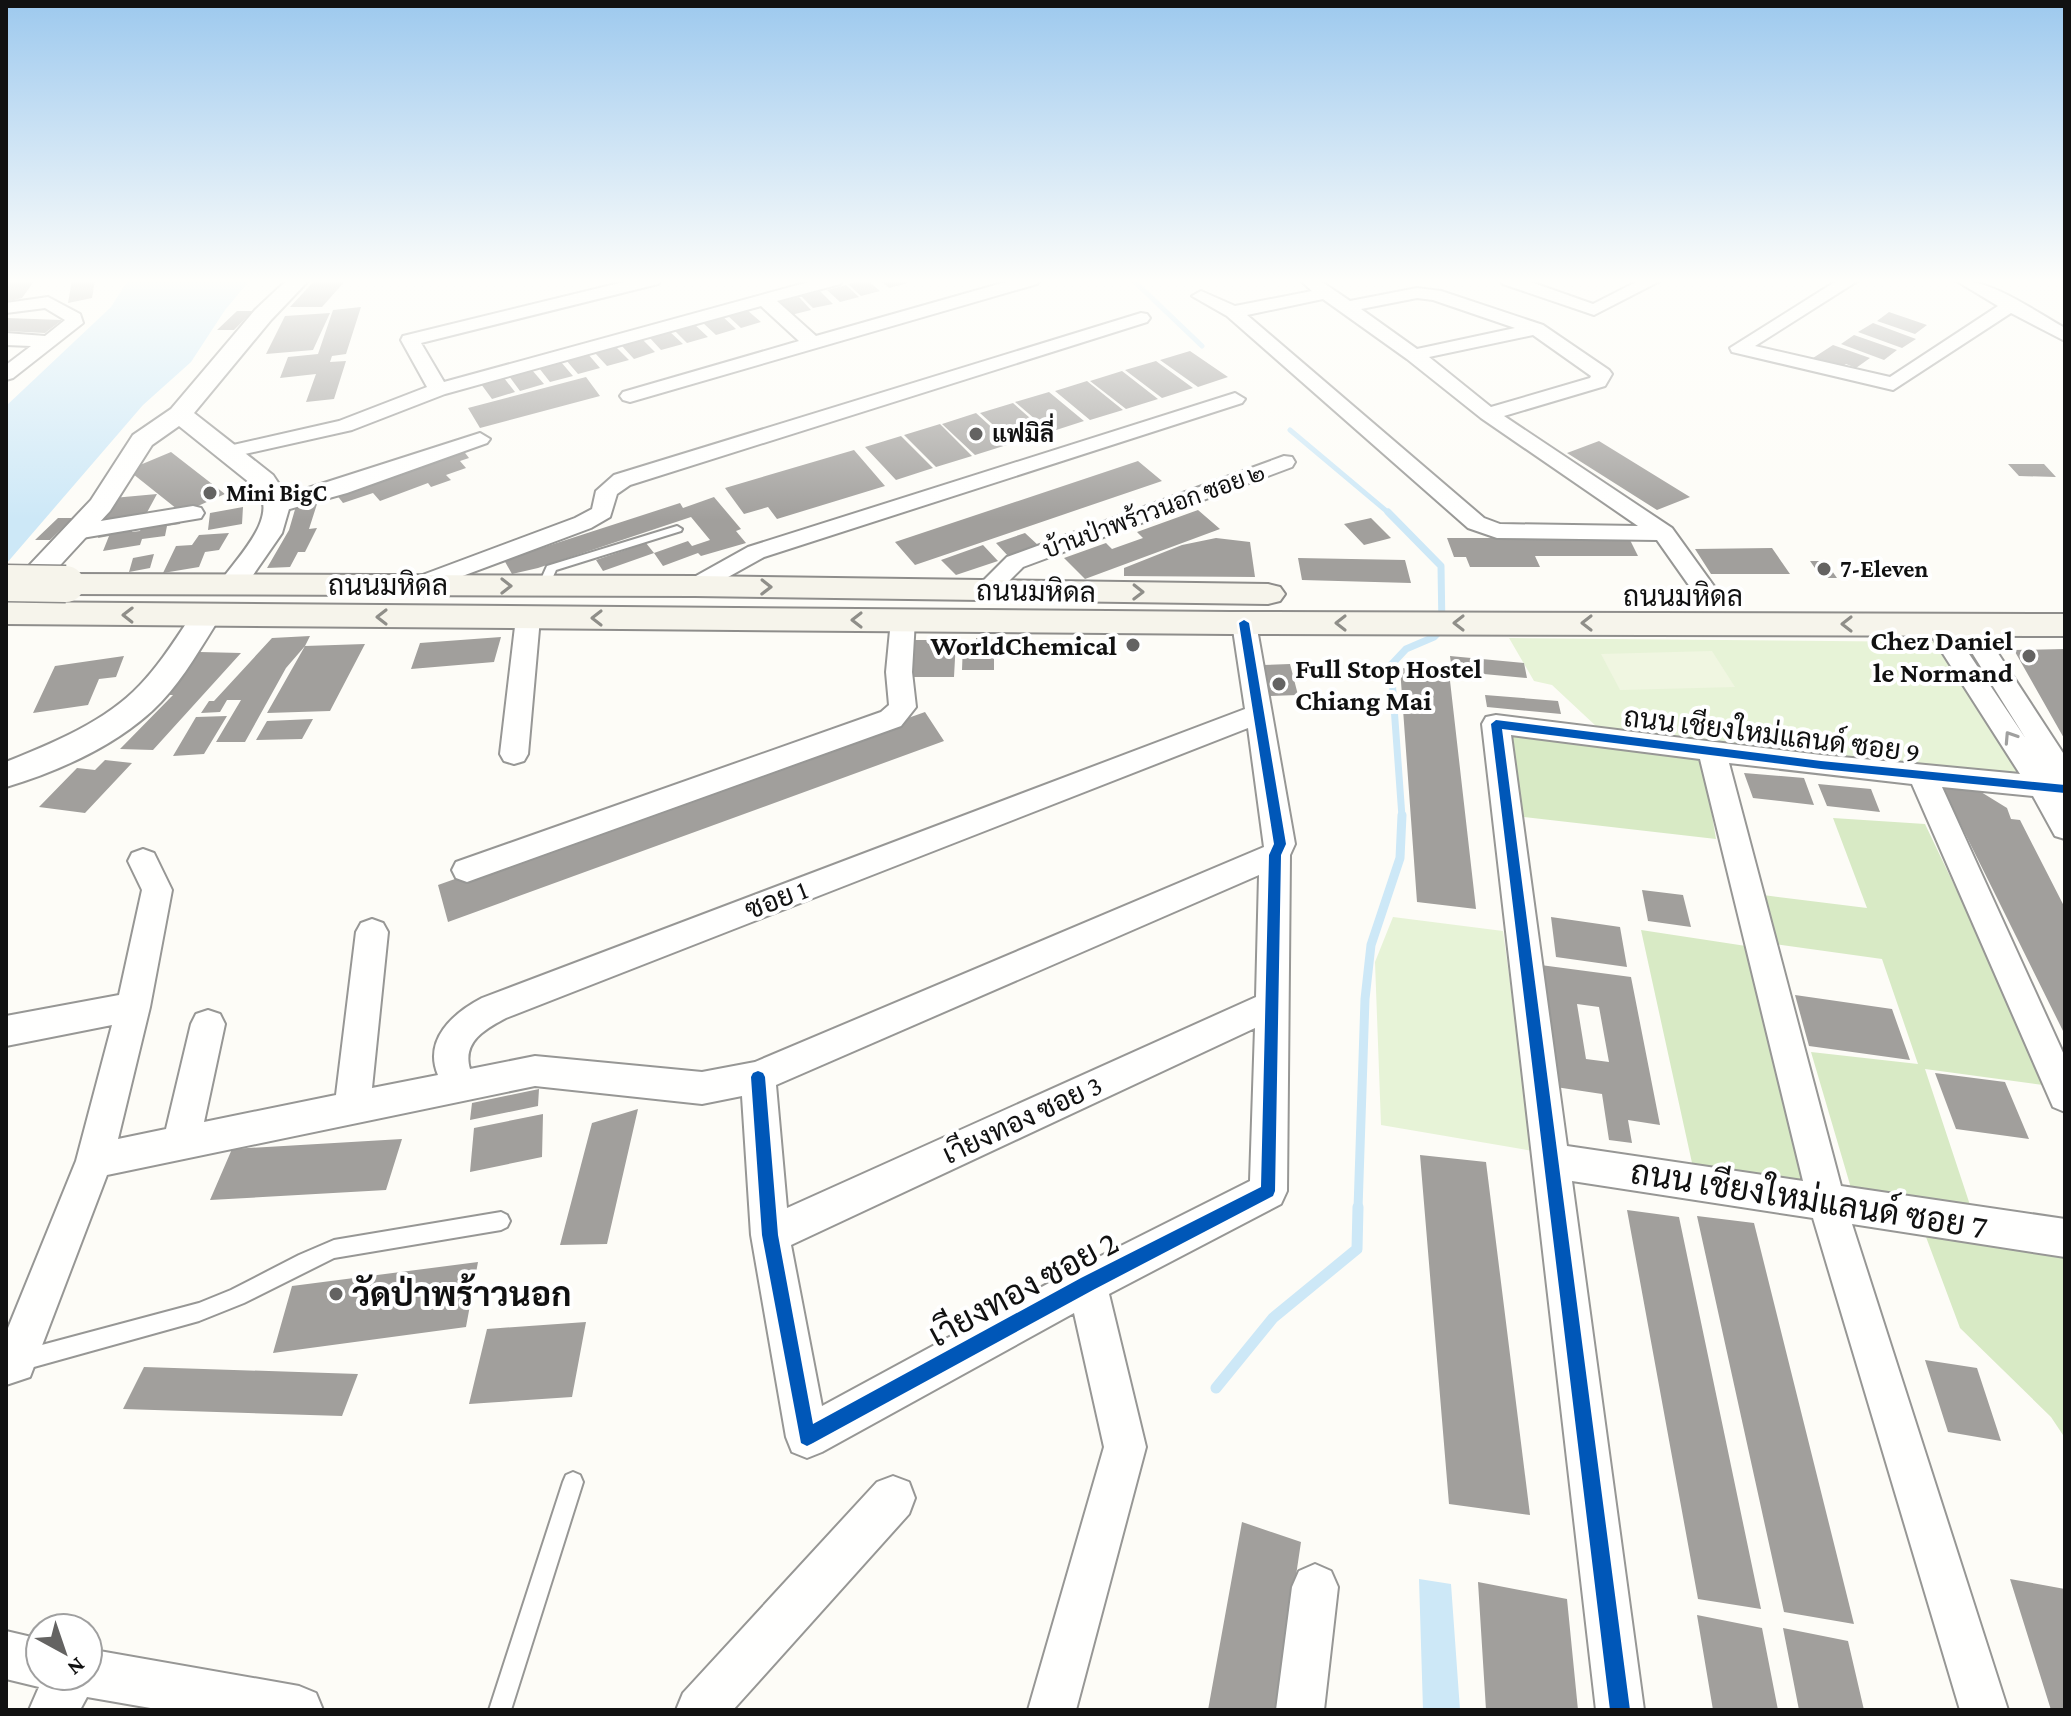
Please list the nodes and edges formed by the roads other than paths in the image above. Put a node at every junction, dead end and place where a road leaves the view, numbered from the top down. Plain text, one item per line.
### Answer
1 (225, 360) edge
2 (421, 360) edge
3 (545, 360) edge
4 (753, 360) edge
5 (1006, 360) edge
6 (1288, 360) edge
7 (1420, 360) edge
8 (1582, 360) edge
9 (1791, 360) edge
10 (1929, 360) edge
11 (438, 390) junction
12 (630, 396) dead end
13 (1235, 399) dead end
14 (180, 414) junction
15 (1488, 414) junction
16 (480, 439) dead end
17 (227, 452) junction
18 (1284, 462) dead end
19 (279, 505) junction
20 (193, 513) dead end
21 (677, 529) dead end
22 (76, 532) junction
23 (1664, 533) junction
24 (6, 583) edge
25 (232, 585) junction
26 (417, 585) junction
27 (544, 586) junction
28 (695, 586) junction
29 (986, 590) junction
30 (1709, 596) junction
31 (2065, 599) edge
32 (6, 607) edge
33 (1417, 609) junction
34 (1497, 609) junction
35 (6, 613) edge
36 (206, 616) junction
37 (528, 618) junction
38 (903, 620) junction
39 (1237, 623) junction
40 (1951, 624) junction
41 (2065, 625) edge
42 (1252, 715) junction
43 (1712, 753) junction
44 (514, 754) dead end
45 (6, 775) edge
46 (1923, 776) junction
47 (2057, 785) edge
48 (2065, 828) edge
49 (1275, 855) junction
50 (143, 861) dead end
51 (467, 870) dead end
52 (372, 932) dead end
53 (1273, 1004) junction
54 (133, 1007) junction
55 (208, 1024) dead end
56 (6, 1031) edge
57 (758, 1077) junction
58 (461, 1088) junction
59 (2065, 1096) edge
60 (352, 1109) junction
61 (181, 1144) junction
62 (94, 1161) junction
63 (1553, 1161) junction
64 (1826, 1200) junction
65 (501, 1221) dead end
66 (770, 1235) junction
67 (2065, 1238) edge
68 (1087, 1284) junction
69 (10, 1363) edge
70 (573, 1482) dead end
71 (893, 1498) dead end
72 (1315, 1587) dead end
73 (104, 1676) edge
74 (63, 1692) edge
75 (53, 1710) edge
76 (299, 1710) edge
77 (500, 1710) edge
78 (700, 1710) edge
79 (1052, 1710) edge
80 (1300, 1710) edge
81 (1620, 1710) edge
82 (1984, 1710) edge

1 - 14 street
2 - 11 street
3 - 11 street
4 - 12 street
5 - 26 street
6 - 23 street
7 - 15 street
8 - 15 street
9 - 10 street
11 - 17 street
13 - 28 street
14 - 17 street
14 - 22 street
15 - 23 street
16 - 19 street
17 - 19 street
18 - 29 street, บ้านป่าพร้าวนอก ซอย ๒
19 - 25 street
20 - 22 street
21 - 27 lane
22 - 32 street
23 - 30 street
24 - 25 main road, ถนนมหิดล, bridge
25 - 26 main road, ถนนมหิดล
26 -> 27 main road, ถนนมหิดล
27 - 28 main road, ถนนมหิดล
28 -> 29 main road, ถนนมหิดล
29 -> 33 main road, ถนนมหิดล
30 - 31 main road, ถนนมหิดล
30 - 34 main road, ถนนมหิดล
33 - 34 main road, ถนนมหิดล
33 -> 39 main road, ถนนมหิดล
40 -> 34 main road, ถนนมหิดล
36 -> 35 main road, ถนนมหิดล
37 -> 36 main road, ถนนมหิดล
36 - 45 street
38 -> 37 main road, ถนนมหิดล
37 - 44 street
38 - 39 main road, ถนนมหิดล
38 - 51 street
39 - 42 street
40 - 41 main road, ถนนมหิดล
40 - 47 street
42 - 49 street
42 - 58 street, ซอย 1
43 - 46 street, ถนน เชียงใหม่แลนด์ ซอย 9
43 - 63 street, ถนน เชียงใหม่แลนด์ ซอย 9
43 - 64 street
46 - 47 street, ถนน เชียงใหม่แลนด์ ซอย 9
46 - 59 street
47 - 48 street
49 - 53 street
49 - 57 street
50 - 54 street
52 - 60 street
53 - 66 street, เาียงทอง ซอย 3
53 - 68 street, เาียงทอง ซอย 2
54 - 56 street
54 - 62 street
55 - 61 street
57 - 58 street
57 - 66 street
58 - 60 street
60 - 61 street
61 - 62 street
62 - 69 street
63 - 64 street, ถนน เชียงใหม่แลนด์ ซอย 7
63 - 81 street
64 - 67 street, ถนน เชียงใหม่แลนด์ ซอย 7
64 - 82 street
65 - 69 lane
66 - 68 street, เาียงทอง ซอย 2
68 - 79 street
70 - 77 lane
71 - 78 street
72 - 80 street
73 - 76 street
74 - 75 street

